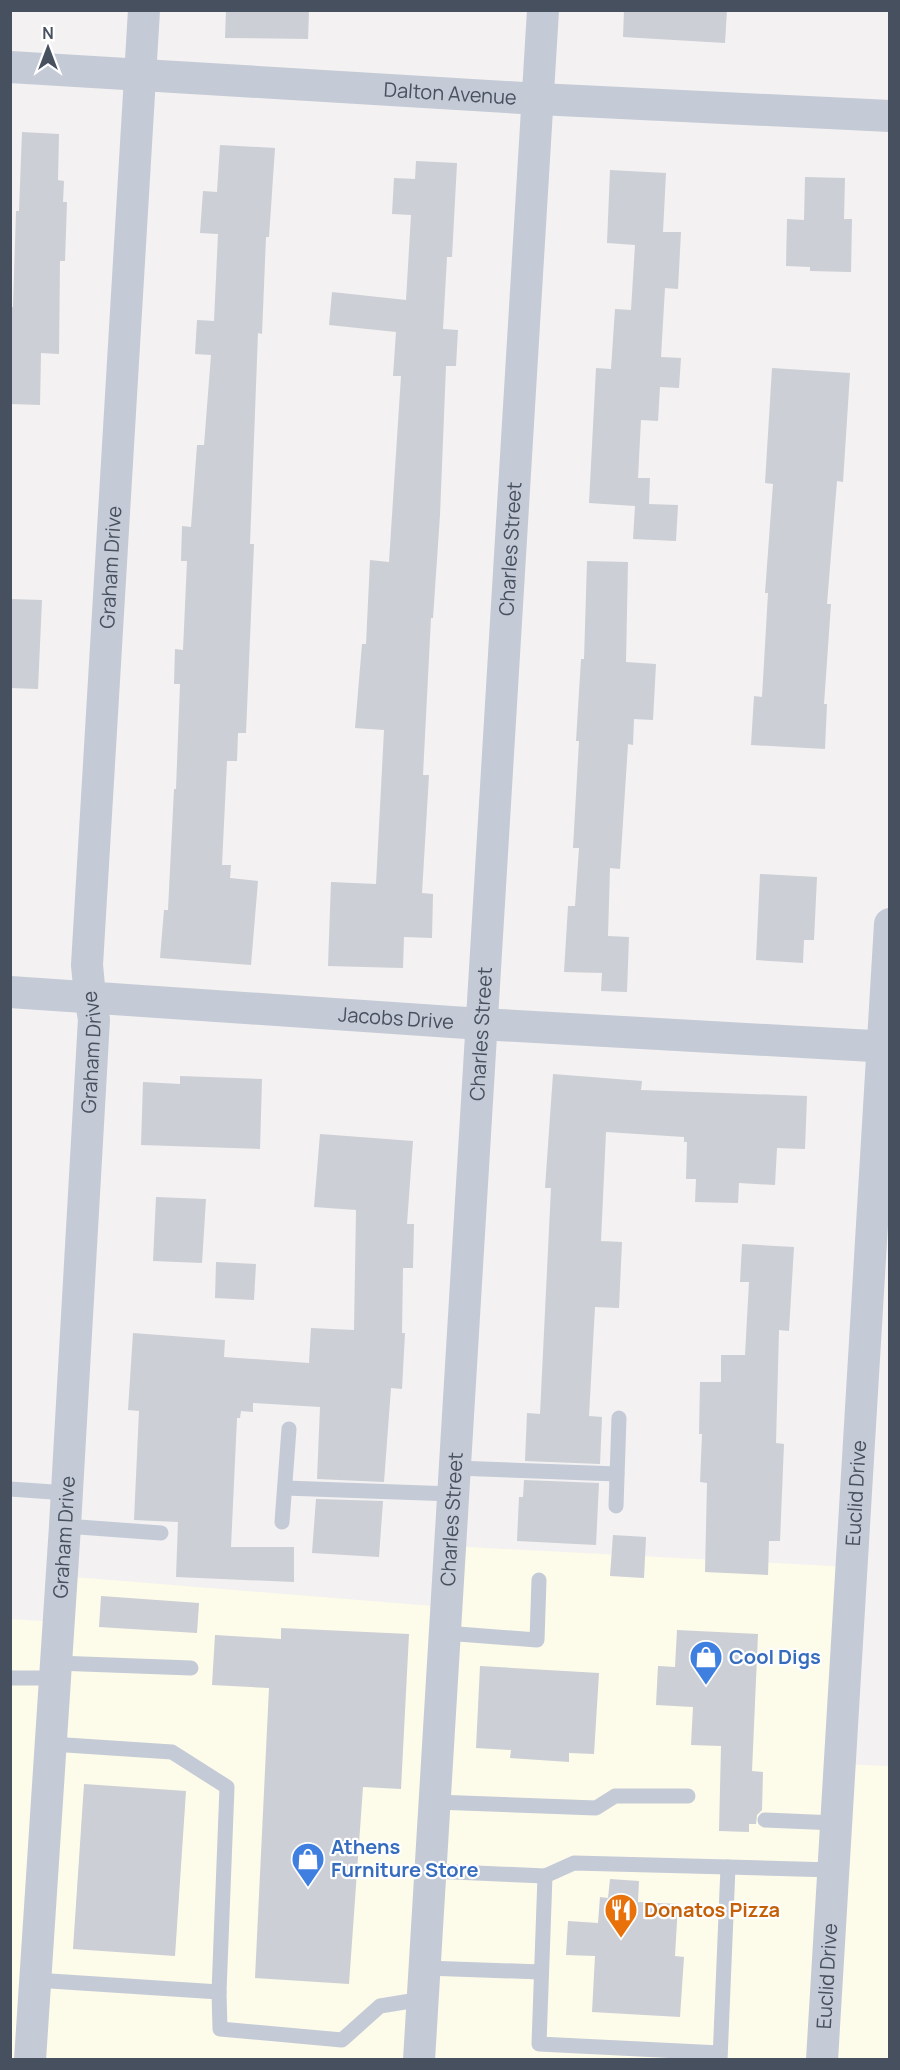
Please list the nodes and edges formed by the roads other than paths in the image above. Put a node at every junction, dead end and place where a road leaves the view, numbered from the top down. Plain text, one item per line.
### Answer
1 (144, 10) edge
2 (543, 10) edge
3 (10, 67) edge
4 (140, 75) junction
5 (539, 99) junction
6 (890, 116) edge
7 (890, 924) edge
8 (10, 993) edge
9 (90, 997) junction
10 (481, 1024) junction
11 (886, 1047) edge
12 (619, 1418) dead end
13 (289, 1429) dead end
14 (617, 1474) junction
15 (454, 1481) junction
16 (285, 1488) junction
17 (10, 1489) edge
18 (67, 1493) junction
19 (616, 1506) dead end
20 (282, 1522) dead end
21 (65, 1526) junction
22 (161, 1533) dead end
23 (539, 1580) dead end
24 (445, 1633) junction
25 (191, 1668) dead end
26 (56, 1671) junction
27 (10, 1678) edge
28 (51, 1744) junction
29 (688, 1796) dead end
30 (435, 1802) junction
31 (765, 1820) dead end
32 (836, 1823) junction
33 (728, 1868) junction
34 (833, 1870) junction
35 (431, 1871) junction
36 (546, 1876) junction
37 (542, 1972) junction
38 (35, 1980) junction
39 (424, 1984) junction
40 (219, 1992) junction
41 (720, 2056) edge
42 (30, 2060) edge
43 (419, 2060) edge
44 (822, 2060) edge

1 - 4 street, Graham Drive
2 - 5 street, Charles Street
3 - 4 street, Dalton Avenue
4 - 5 street, Dalton Avenue
4 - 9 street, Graham Drive
5 - 6 street, Dalton Avenue
5 - 10 street, Charles Street
7 - 11 street, Euclid Drive
8 - 9 street, Jacobs Drive
9 - 10 street, Jacobs Drive
9 - 18 street, Graham Drive
10 - 11 street, Jacobs Drive
10 - 15 street, Charles Street
11 - 32 street, Euclid Drive
12 - 14 lane
13 - 16 lane
14 - 15 lane
14 - 19 lane
15 - 16 lane
15 - 24 street, Charles Street
16 - 20 lane
17 - 18 lane
18 - 21 street, Graham Drive
21 - 22 lane
21 - 26 street, Graham Drive
23 - 24 lane
24 - 30 street, Charles Street
25 - 26 lane
26 - 27 lane
26 - 28 street, Graham Drive
28 - 38 street, Graham Drive
28 - 40 lane
29 - 30 lane
30 - 35 street, Charles Street
31 - 32 lane
32 - 34 street, Euclid Drive
33 - 34 lane
33 - 36 lane
33 - 41 lane
34 - 44 street, Euclid Drive
35 - 36 lane
35 - 39 street, Charles Street
36 - 37 lane
37 - 39 lane
37 - 41 lane
38 - 40 lane
38 - 42 street, Graham Drive
39 - 40 lane
39 - 43 street, Charles Street

